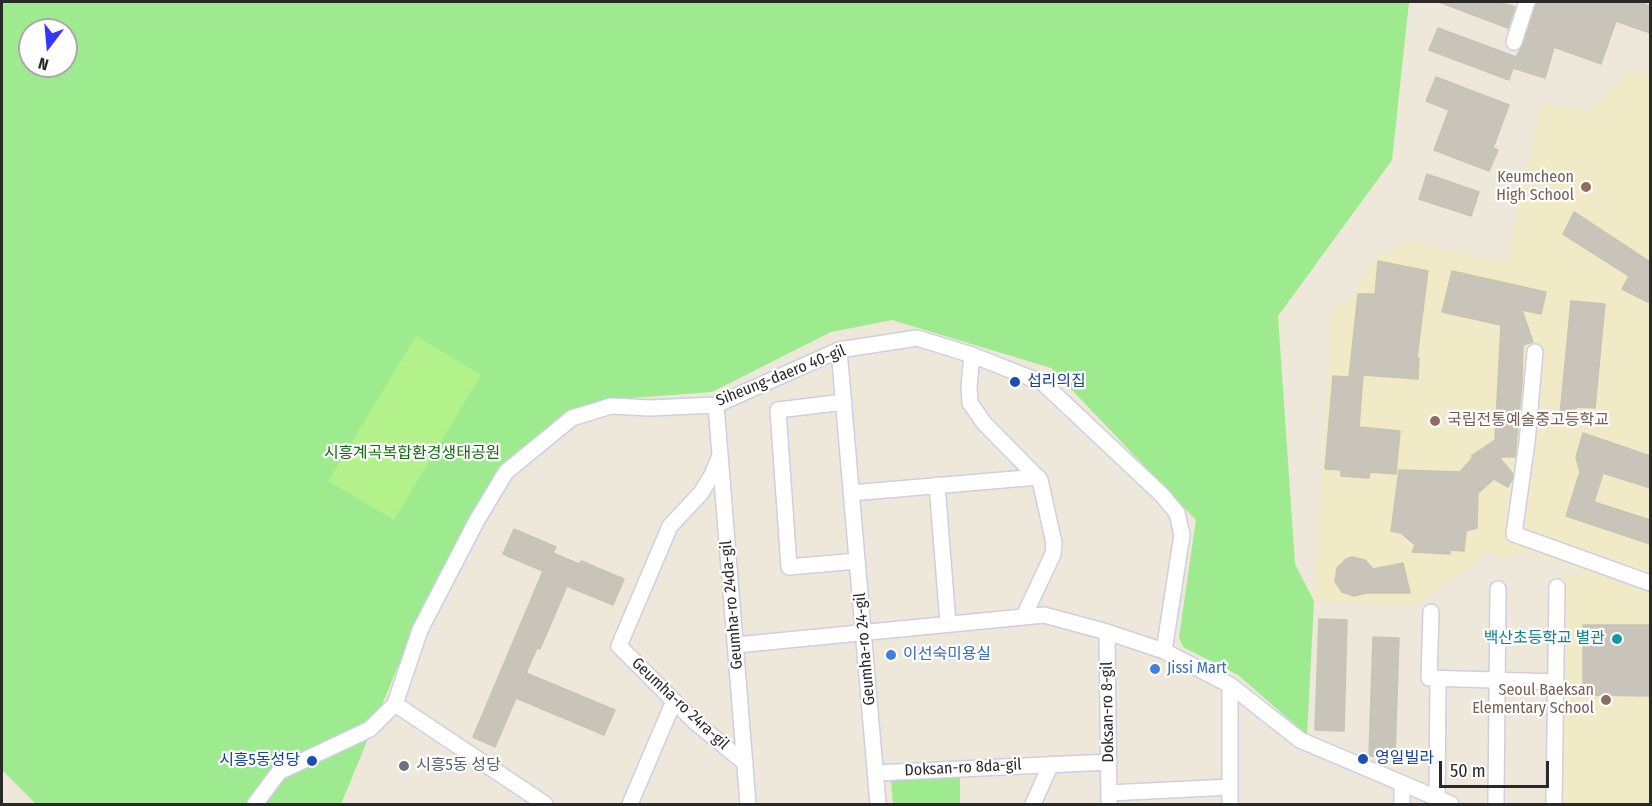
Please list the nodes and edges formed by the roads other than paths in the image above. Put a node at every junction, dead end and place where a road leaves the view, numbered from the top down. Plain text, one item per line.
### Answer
1 (1527, 2) edge
2 (1514, 42) dead end
3 (839, 350) junction
4 (1535, 352) dead end
5 (972, 356) junction
6 (844, 402) junction
7 (716, 405) junction
8 (720, 454) junction
9 (1038, 477) junction
10 (937, 485) junction
11 (851, 493) junction
12 (857, 561) junction
13 (1650, 583) edge
14 (1557, 587) dead end
15 (1498, 589) dead end
16 (1431, 612) dead end
17 (1024, 616) junction
18 (948, 623) junction
19 (863, 631) junction
20 (1107, 632) junction
21 (735, 645) junction
22 (1164, 651) junction
23 (1438, 679) junction
24 (1497, 680) junction
25 (1556, 681) junction
26 (1230, 685) junction
27 (674, 701) junction
28 (395, 704) junction
29 (1109, 762) junction
30 (745, 763) junction
31 (1051, 764) junction
32 (875, 773) junction
33 (1402, 784) junction
34 (1230, 787) junction
35 (1109, 799) edge
36 (1441, 802) edge
37 (255, 804) edge
38 (545, 804) edge
39 (630, 804) edge
40 (748, 804) edge
41 (878, 804) edge
42 (1033, 804) edge
43 (1230, 804) edge
44 (1402, 804) edge
45 (1496, 804) edge
46 (1554, 804) edge

1 - 2 street
3 - 5 street, Siheung-daero 40-gil
3 - 6 street, Geumha-ro 24-gil
3 - 7 street, Siheung-daero 40-gil
4 - 13 street
5 - 9 street
5 - 22 street, Siheung-daero 40-gil
6 - 11 street, Geumha-ro 24-gil
6 - 12 street
7 - 8 street, Geumha-ro 24da-gil
7 - 28 street, Siheung-daero 40-gil
8 - 21 street, Geumha-ro 24da-gil
8 - 27 street, Geumha-ro 24ra-gil
9 - 10 street
9 - 17 street
10 - 11 street
10 - 18 street
11 - 12 street, Geumha-ro 24-gil
12 - 19 street, Geumha-ro 24-gil
14 - 25 street
15 - 24 street
16 - 23 street
17 - 18 street
17 - 20 street
18 - 19 street
19 - 21 street
19 - 32 street, Geumha-ro 24-gil
20 - 22 street
20 - 29 street, Doksan-ro 8-gil
21 - 30 street, Geumha-ro 24da-gil
22 - 26 street
23 - 24 street
23 - 36 street
24 - 25 street
24 - 45 street
25 - 46 street
26 - 33 street
26 - 34 street
27 - 30 street, Geumha-ro 24ra-gil
27 - 39 street
28 - 37 street
28 - 38 street
29 - 31 street, Doksan-ro 8da-gil
29 - 35 street, Doksan-ro 8-gil
30 - 40 street, Geumha-ro 24da-gil
31 - 32 street, Doksan-ro 8da-gil
31 - 42 street, Doksan-ro 8da-gil
32 - 41 street, Geumha-ro 24-gil
33 - 36 street
33 - 44 street
34 - 35 street, Doksan-ro 8-gil
34 - 43 street

